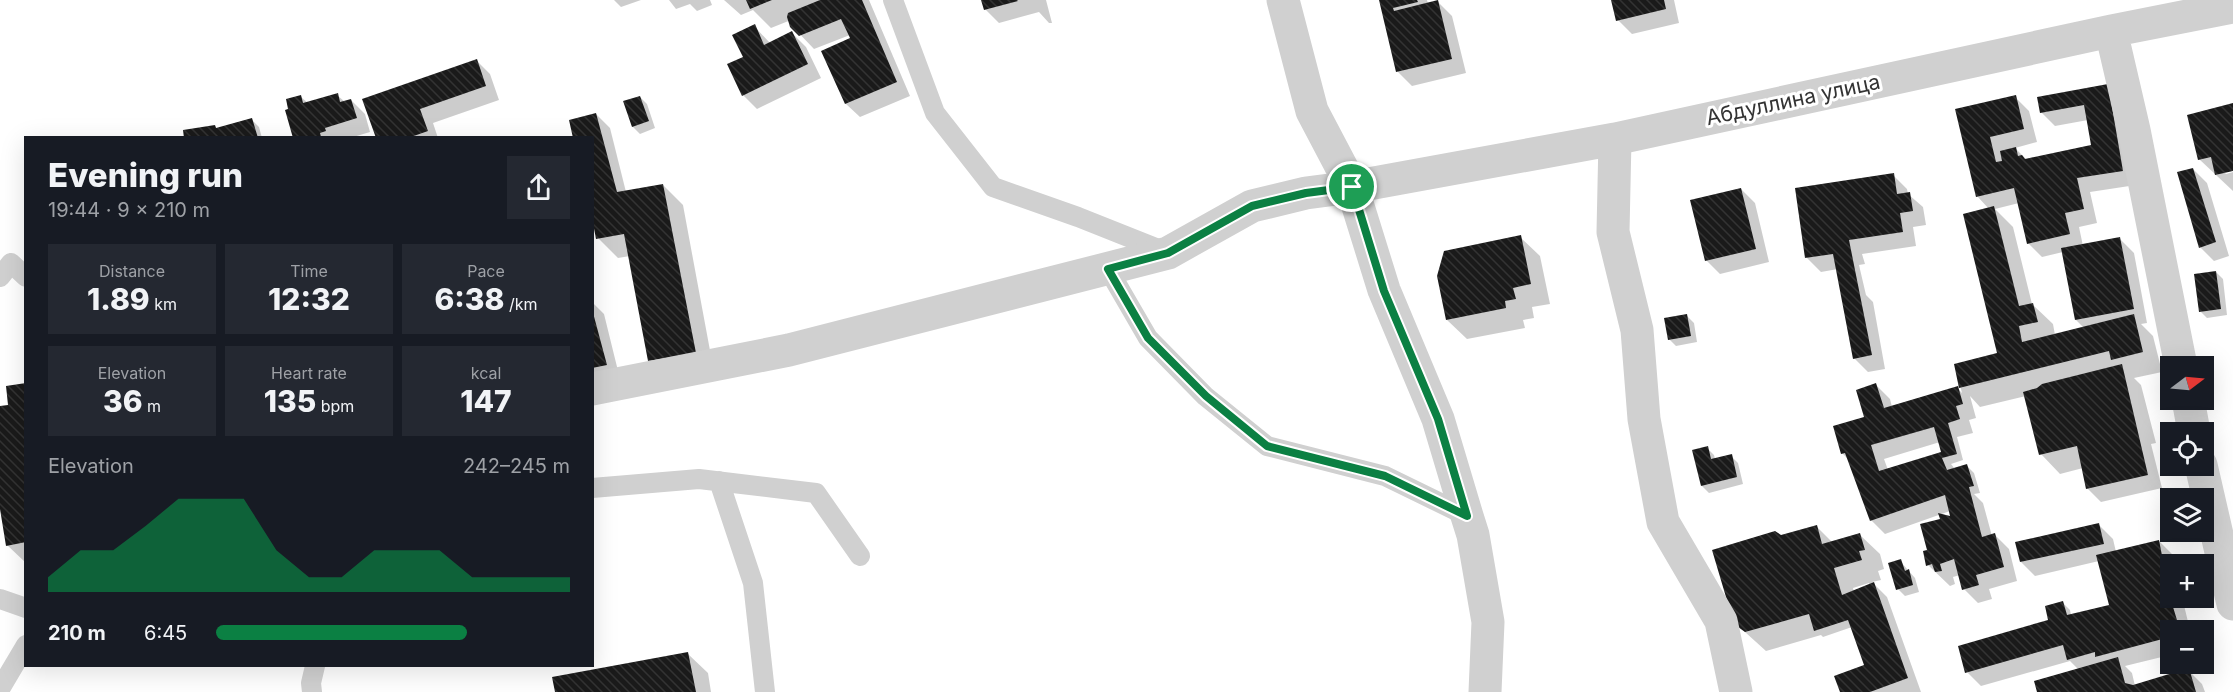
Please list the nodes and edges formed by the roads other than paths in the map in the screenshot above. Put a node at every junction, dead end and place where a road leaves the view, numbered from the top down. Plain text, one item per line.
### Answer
1 (893, 0) edge
2 (1283, 0) edge
3 (2233, 7) edge
4 (2111, 31) junction
5 (1615, 139) junction
6 (1352, 187) junction
7 (1168, 253) junction
8 (1108, 269) junction
9 (24, 275) edge
10 (0, 277) edge
11 (2179, 356) edge
12 (594, 389) edge
13 (2204, 476) edge
14 (719, 481) junction
15 (594, 488) edge
16 (1467, 516) junction
17 (860, 556) dead end
18 (0, 599) edge
19 (2233, 604) edge
20 (24, 607) edge
21 (24, 649) edge
22 (315, 667) edge
23 (3, 687) edge
24 (312, 692) edge
25 (765, 692) edge
26 (1485, 692) edge
27 (1736, 692) edge

1 - 7 lane
2 - 6 street
3 - 4 street, Абдуллина улица
4 - 5 street, Абдуллина улица
4 - 11 street
5 - 6 street, Абдуллина улица
5 - 27 street
6 - 7 street, Абдуллина улица
6 - 16 street
7 - 8 street, Абдуллина улица
8 - 12 street, Абдуллина улица
8 - 16 lane
9 - 10 lane
13 - 19 street
14 - 15 lane
14 - 17 lane
14 - 25 lane
16 - 26 street
18 - 20 lane
21 - 23 lane
22 - 24 lane

